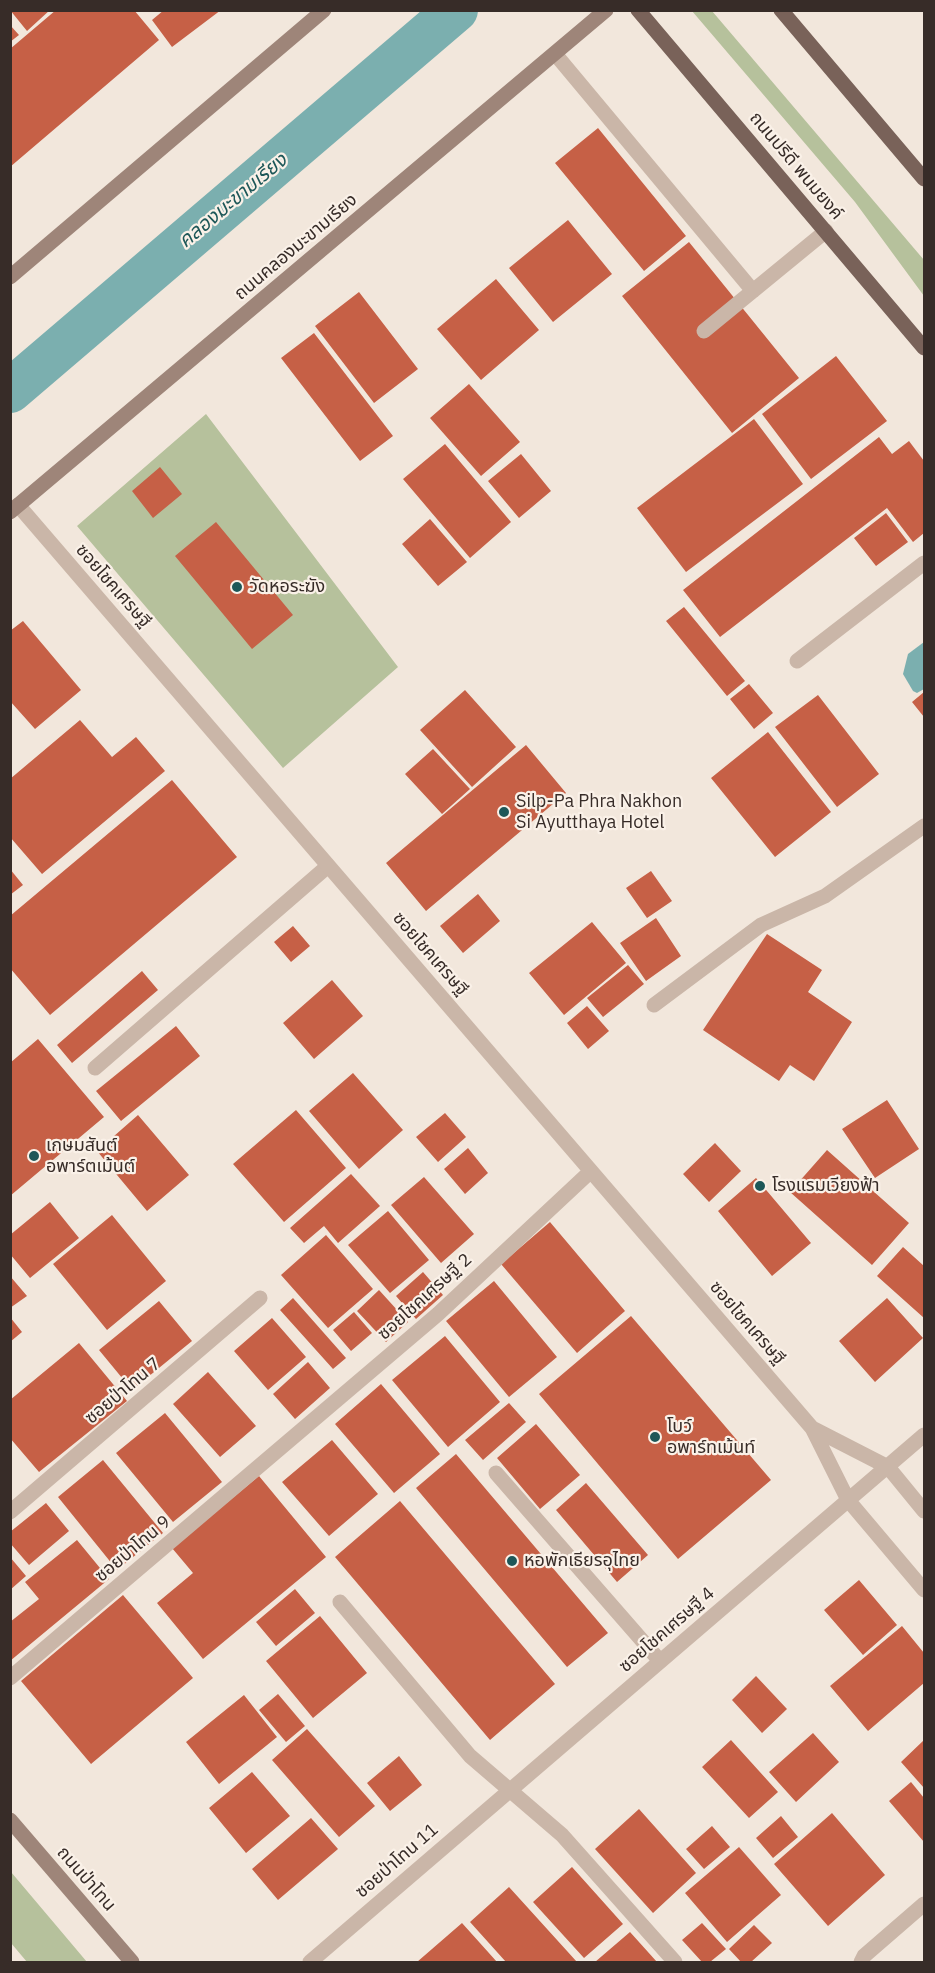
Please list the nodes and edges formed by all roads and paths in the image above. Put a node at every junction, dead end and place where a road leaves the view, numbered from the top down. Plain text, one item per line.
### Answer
1 (324, 10) edge
2 (606, 10) edge
3 (638, 10) edge
4 (781, 10) edge
5 (556, 55) junction
6 (924, 179) edge
7 (826, 231) junction
8 (10, 277) edge
9 (753, 291) junction
10 (704, 331) dead end
11 (924, 348) edge
12 (14, 509) edge
13 (924, 563) edge
14 (797, 661) dead end
15 (924, 826) edge
16 (328, 866) junction
17 (654, 1005) dead end
18 (95, 1068) dead end
19 (591, 1171) junction
20 (260, 1298) dead end
21 (812, 1428) junction
22 (924, 1435) edge
23 (281, 1448) joint
24 (888, 1467) junction
25 (496, 1473) dead end
26 (848, 1500) junction
27 (924, 1511) edge
28 (10, 1512) edge
29 (924, 1590) edge
30 (340, 1602) dead end
31 (660, 1661) junction
32 (10, 1678) edge
33 (510, 1790) junction
34 (10, 1820) edge
35 (924, 1904) edge
36 (132, 1962) edge
37 (310, 1962) edge
38 (675, 1962) edge
39 (861, 1962) edge

1 - 8 street
2 - 5 street, ถนนคลองมะขามเรียง
3 - 7 main road, ถนนปรีดี พนมยงค์
4 - 6 main road
5 - 9 street
5 - 12 street, ถนนคลองมะขามเรียง
7 - 9 street
7 - 11 main road, ถนนปรีดี พนมยงค์
9 - 10 street
12 - 16 street, ซอยโชคเศรษฐี
13 - 14 street
15 - 17 street
16 - 18 street
16 - 19 street, ซอยโชคเศรษฐี
19 - 21 street, ซอยโชคเศรษฐี
19 - 23 street, ซอยโชคเศรษฐี 2
20 - 28 street, ซอยป่าโทน 7
21 - 24 street, ซอยโชคเศรษฐี
21 - 26 street, ซอยโชคเศรษฐี
22 - 24 street, ซอยโชคเศรษฐี 4
23 - 32 street, ซอยป่าโทน 9
24 - 26 street, ซอยโชคเศรษฐี 4
24 - 27 street, ซอยโชคเศรษฐี
25 - 31 street
26 - 29 street, ซอยโชคเศรษฐี
26 - 31 street, ซอยโชคเศรษฐี 4
30 - 33 street
31 - 33 street, ซอยโชคเศรษฐี 4
33 - 37 street, ซอยป่าโทน 11
33 - 38 street
34 - 36 street, ถนนป่าโทน
35 - 39 street

